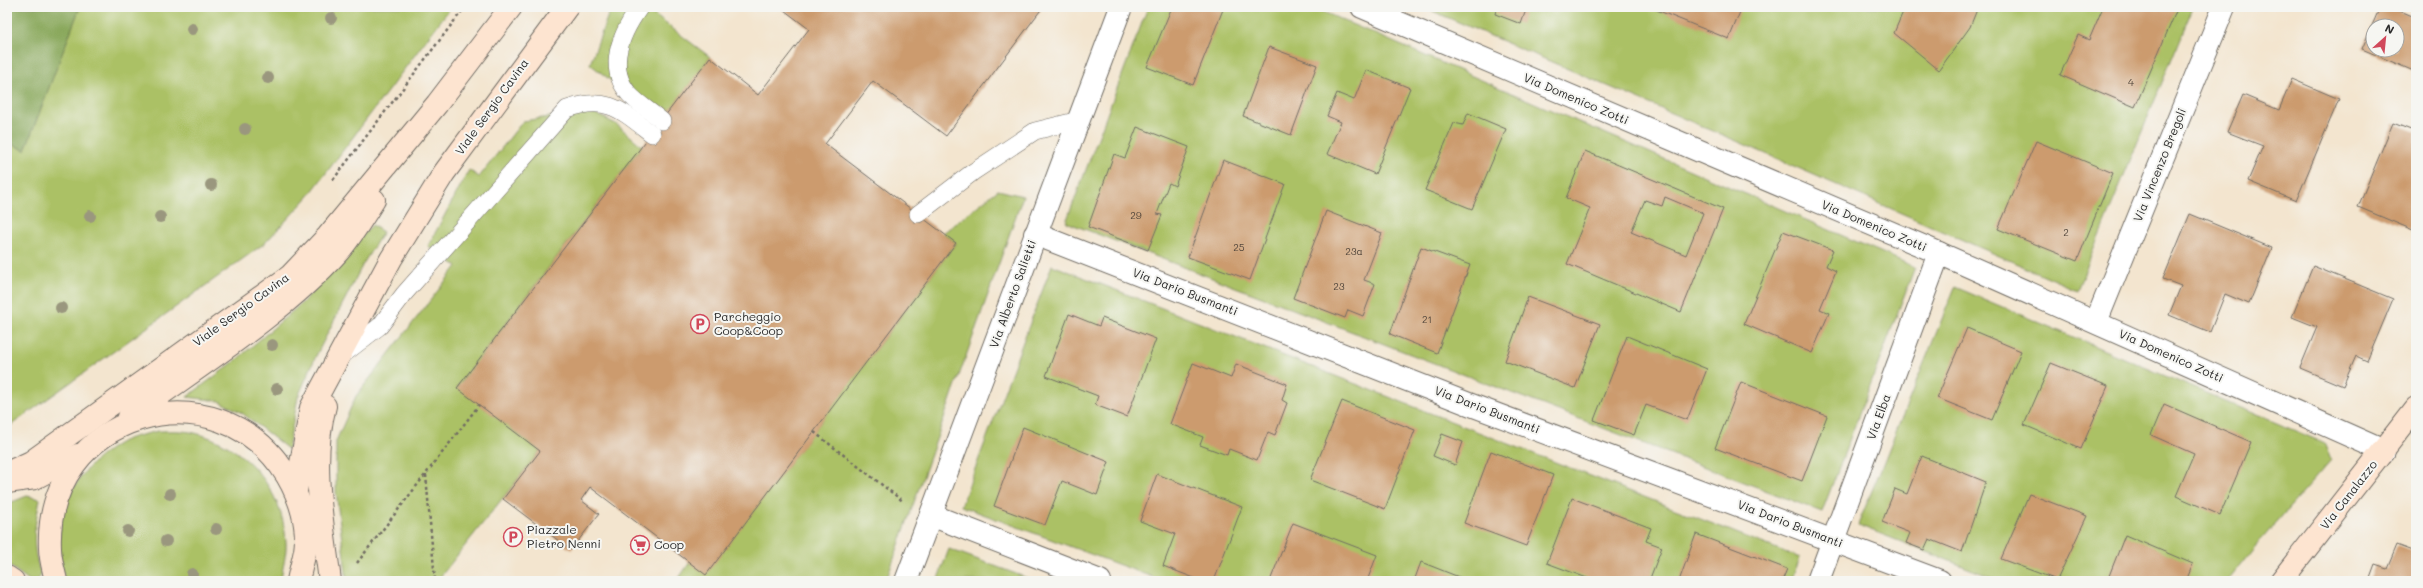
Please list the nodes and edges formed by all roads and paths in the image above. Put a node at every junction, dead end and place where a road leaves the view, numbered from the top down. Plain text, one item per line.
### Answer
1 (465, 7) edge
2 (511, 7) edge
3 (567, 7) edge
4 (640, 7) edge
5 (1121, 7) edge
6 (1362, 7) edge
7 (2224, 7) edge
8 (436, 104) junction
9 (1079, 120) junction
10 (332, 182) dead end
11 (918, 214) dead end
12 (1035, 234) junction
13 (1939, 253) junction
14 (2096, 322) junction
15 (338, 359) junction
16 (480, 405) dead end
17 (2416, 408) edge
18 (111, 430) junction
19 (814, 432) dead end
20 (2384, 450) junction
21 (83, 453) junction
22 (7, 473) edge
23 (426, 474) junction
24 (7, 482) edge
25 (296, 491) junction
26 (931, 515) junction
27 (1834, 541) junction
28 (305, 550) junction
29 (356, 565) dead end
30 (7, 577) edge
31 (14, 581) edge
32 (56, 581) edge
33 (298, 581) edge
34 (310, 581) edge
35 (330, 581) edge
36 (435, 581) edge
37 (906, 581) edge
38 (1100, 581) edge
39 (1818, 581) edge
40 (1940, 581) edge
41 (2281, 581) edge

1 - 10 path
2 - 8 street, Viale Sergio Cavina
3 - 15 street, Viale Sergio Cavina
4 - 15 lane
5 - 9 street, Via Alberto Salietti
6 - 13 street, Via Domenico Zotti
7 - 14 street, Via Vincenzo Bregoli
8 - 18 street, Viale Sergio Cavina
8 - 22 street, Viale Sergio Cavina
9 - 11 lane
9 - 12 street, Via Alberto Salietti
12 - 26 street, Via Alberto Salietti
12 - 27 street, Via Dario Busmanti
13 - 14 street, Via Domenico Zotti
13 - 27 street, Via Elba
14 - 20 street, Via Domenico Zotti
15 - 25 street, Viale Sergio Cavina
15 - 35 street
16 - 23 path
17 - 20 street, Via Canalazzo
18 - 21 street
18 - 25 street
19 - 26 path
20 - 41 street, Via Canalazzo
21 - 24 street
21 - 32 street
23 - 29 path
23 - 36 path
25 - 28 street
26 - 37 street, Via Alberto Salietti
26 - 38 street
27 - 39 street, Via Elba
27 - 40 street, Via Dario Busmanti
28 - 33 street
28 - 34 street
30 - 31 street

